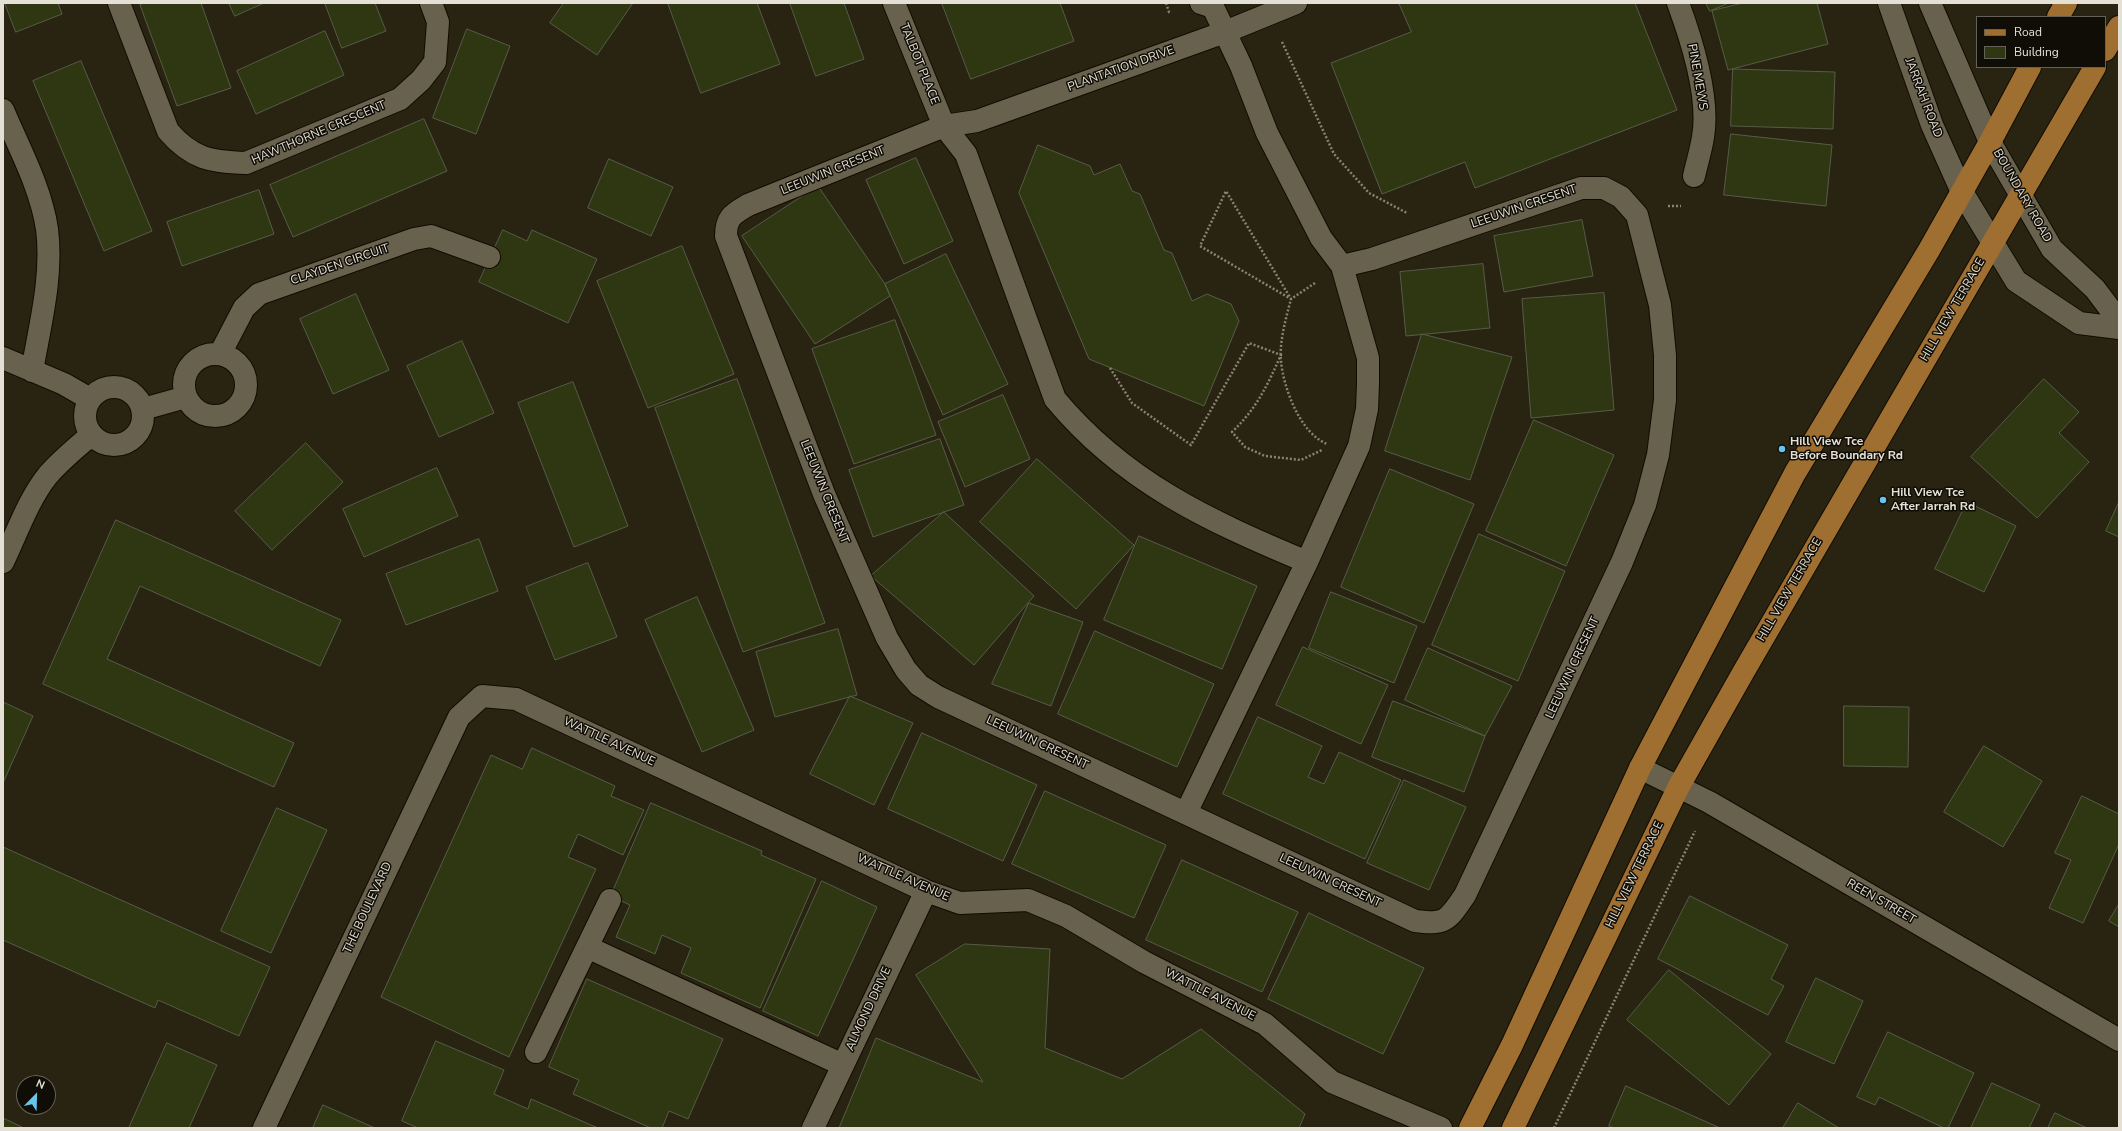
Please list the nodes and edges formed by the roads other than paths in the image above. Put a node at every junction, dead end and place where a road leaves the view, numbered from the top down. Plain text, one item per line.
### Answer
1 (119, 3) edge
2 (431, 3) edge
3 (894, 3) edge
4 (1296, 3) edge
5 (1678, 3) edge
6 (1889, 3) edge
7 (1930, 3) edge
8 (2066, 3) edge
9 (1210, 4) edge
10 (2059, 16) edge
11 (2119, 27) edge
12 (1225, 32) junction
13 (2106, 48) edge
14 (2029, 68) edge
15 (2094, 68) edge
16 (3, 110) edge
17 (944, 126) junction
18 (1990, 142) junction
19 (1694, 176) dead end
20 (1962, 192) junction
21 (2020, 194) junction
22 (1992, 242) junction
23 (489, 257) dead end
24 (1342, 266) junction
25 (2119, 321) edge
26 (2119, 328) edge
27 (220, 354) junction
28 (3, 358) edge
29 (32, 371) junction
30 (186, 397) junction
31 (90, 399) junction
32 (143, 409) junction
33 (91, 435) junction
34 (3, 562) edge
35 (1307, 562) junction
36 (482, 696) joint
37 (1640, 768) junction
38 (1679, 786) junction
39 (1186, 813) junction
40 (926, 891) junction
41 (610, 900) dead end
42 (587, 947) junction
43 (2119, 1040) edge
44 (536, 1052) dead end
45 (843, 1064) junction
46 (264, 1128) edge
47 (813, 1128) edge
48 (1440, 1128) edge
49 (1470, 1128) edge
50 (1513, 1128) edge

1 - 2 street, HAWTHORNE CRESCENT
3 - 17 street, TALBOT PLACE
4 - 12 street, PLANTATION DRIVE
5 - 19 street, PINE MEWS
6 - 20 street, JARRAH ROAD
7 - 18 street
8 - 10 main road
9 - 12 street
11 - 13 main road
12 - 17 street, PLANTATION DRIVE
12 - 24 street
14 - 18 main road
15 - 21 main road, HILL VIEW TERRACE
16 - 29 street
17 - 35 street, TALBOT PLACE
17 - 39 street, LEEUWIN CRESENT
18 - 20 main road
18 - 21 street, BOUNDARY ROAD
20 - 22 street
20 - 37 main road
21 - 22 main road, HILL VIEW TERRACE
21 - 25 street, BOUNDARY ROAD
22 - 26 street
22 - 38 main road, HILL VIEW TERRACE
23 - 27 street, CLAYDEN CIRCUIT
24 - 35 street
24 - 39 street, LEEUWIN CRESENT
27 - 30 street
27 - 30 street
28 - 29 street
29 - 31 street
30 - 32 street
31 - 32 street
31 - 33 street
32 - 33 street
33 - 34 street
35 - 39 street
36 - 40 street, WATTLE AVENUE
36 - 46 street, THE BOULEVARD
37 - 38 street, REEN STREET
37 - 49 main road
38 - 43 street, REEN STREET
38 - 50 main road, HILL VIEW TERRACE
40 - 45 street, ALMOND DRIVE
40 - 48 street, WATTLE AVENUE
41 - 42 street
42 - 44 street
42 - 45 street
45 - 47 street, ALMOND DRIVE

